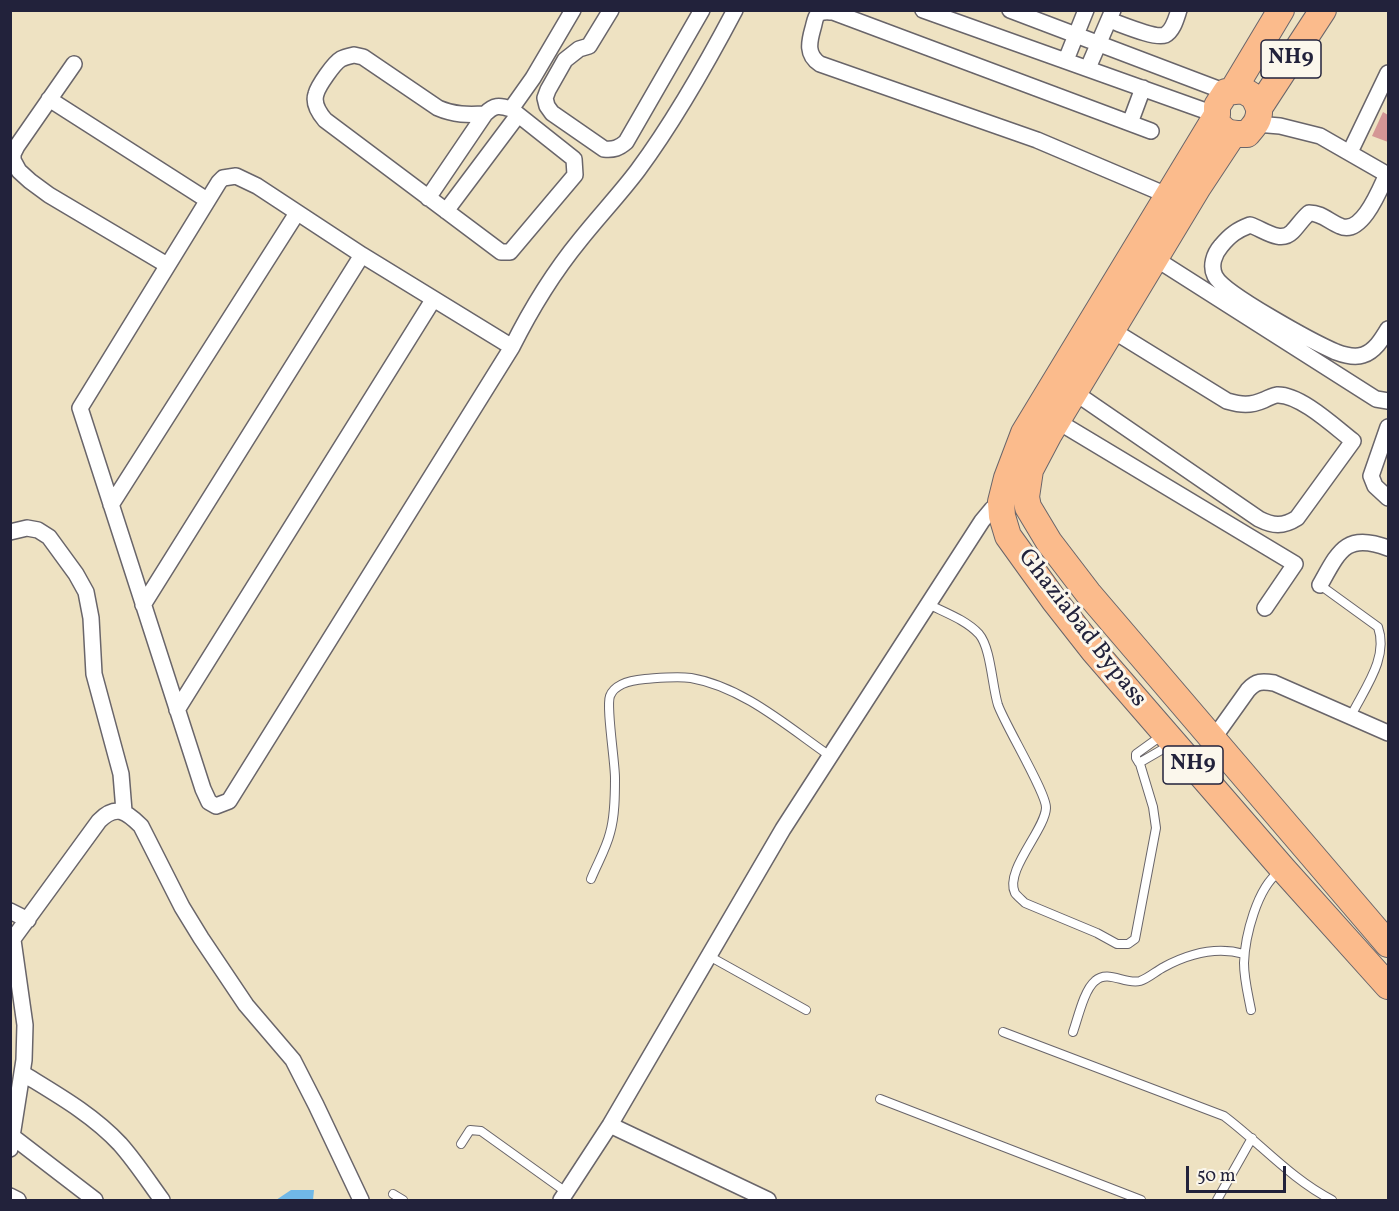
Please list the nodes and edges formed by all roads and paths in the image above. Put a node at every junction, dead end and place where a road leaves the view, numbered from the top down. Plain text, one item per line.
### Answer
1 (573, 10) edge
2 (611, 10) edge
3 (702, 10) edge
4 (735, 10) edge
5 (923, 10) edge
6 (1010, 10) edge
7 (1086, 10) edge
8 (1179, 10) edge
9 (1281, 10) edge
10 (1323, 10) edge
11 (1111, 15) edge
12 (1076, 35) junction
13 (1097, 44) junction
14 (1066, 60) junction
15 (74, 64) dead end
16 (1088, 68) junction
17 (1389, 73) edge
18 (1143, 88) junction
19 (49, 99) junction
20 (1225, 99) junction
21 (515, 112) junction
22 (485, 114) junction
23 (1250, 122) junction
24 (1130, 123) junction
25 (1151, 131) dead end
26 (1350, 152) junction
27 (1388, 174) edge
28 (1169, 196) junction
29 (428, 198) junction
30 (207, 200) junction
31 (1383, 200) edge
32 (446, 211) junction
33 (297, 213) junction
34 (362, 255) junction
35 (1156, 259) junction
36 (167, 265) junction
37 (433, 300) junction
38 (1389, 329) edge
39 (1112, 330) junction
40 (512, 347) junction
41 (1074, 392) junction
42 (1389, 401) edge
43 (1057, 421) junction
44 (1389, 427) edge
45 (1389, 498) edge
46 (1001, 502) junction
47 (111, 505) junction
48 (10, 532) edge
49 (1389, 548) edge
50 (1320, 585) joint
51 (144, 604) junction
52 (928, 604) junction
53 (1265, 608) dead end
54 (1144, 658) junction
55 (1119, 680) junction
56 (1169, 688) junction
57 (1145, 709) junction
58 (177, 710) junction
59 (1351, 716) junction
60 (1389, 733) edge
61 (1169, 737) junction
62 (1213, 740) junction
63 (830, 756) junction
64 (1140, 764) junction
65 (124, 811) junction
66 (1283, 869) junction
67 (591, 879) dead end
68 (10, 911) edge
69 (28, 920) junction
70 (11, 940) edge
71 (1389, 944) edge
72 (1245, 954) junction
73 (709, 956) junction
74 (1389, 986) edge
75 (806, 1010) dead end
76 (1251, 1010) dead end
77 (1003, 1032) dead end
78 (1073, 1032) dead end
79 (22, 1073) junction
80 (880, 1099) dead end
81 (14, 1101) edge
82 (610, 1125) junction
83 (1252, 1138) junction
84 (12, 1143) edge
85 (461, 1144) dead end
86 (393, 1194) dead end
87 (10, 1196) edge
88 (564, 1196) edge
89 (18, 1200) edge
90 (95, 1200) edge
91 (162, 1200) edge
92 (361, 1200) edge
93 (403, 1200) edge
94 (768, 1200) edge
95 (1141, 1200) edge
96 (1217, 1200) edge
97 (1332, 1200) edge

1 - 21 street
2 - 3 street
4 - 40 street
5 - 14 street
6 - 12 street
7 - 12 street
8 - 11 street
9 - 20 highway, Ghaziabad Bypass / NH9
10 - 23 highway, Ghaziabad Bypass / NH9
11 - 13 street
12 - 13 street
12 - 14 street
13 - 16 street
13 - 20 street
14 - 16 street
15 - 19 street
16 - 18 street
17 - 26 street
18 - 20 street
18 - 24 street
19 - 30 street
19 - 36 street
20 - 23 highway
20 - 23 highway
20 - 28 highway, Ghaziabad Bypass / NH9
21 - 22 street
21 - 32 street
21 - 32 street
22 - 29 street
22 - 29 street
23 - 26 street
23 - 35 highway, Ghaziabad Bypass / NH9
24 - 25 street
24 - 28 street
26 - 27 street
27 - 31 street
28 - 46 highway, Ghaziabad Bypass / NH9
29 - 32 street
30 - 33 street
30 - 36 street
31 - 38 street
33 - 34 street
33 - 47 street
34 - 37 street
34 - 51 street
35 - 39 highway, Ghaziabad Bypass / NH9
35 - 42 street
36 - 47 street
37 - 40 street
37 - 58 street
39 - 41 highway, Ghaziabad Bypass / NH9
39 - 41 street
40 - 58 street
41 - 43 highway, Ghaziabad Bypass / NH9
43 - 53 street
43 - 54 highway, Ghaziabad Bypass / NH9
44 - 45 street
46 - 52 street
46 - 55 highway, Ghaziabad Bypass / NH9
47 - 51 street
48 - 65 street
49 - 50 street
50 - 59 lane
51 - 58 street
52 - 63 street
52 - 64 lane
54 - 55 highway
54 - 56 highway, Ghaziabad Bypass / NH9
55 - 57 highway, Ghaziabad Bypass / NH9
56 - 57 highway
56 - 62 highway, Ghaziabad Bypass / NH9
57 - 61 highway, Ghaziabad Bypass / NH9
59 - 60 street
59 - 62 street
61 - 64 lane
61 - 64 lane
61 - 66 highway, Ghaziabad Bypass / NH9
62 - 71 highway, Ghaziabad Bypass / NH9
63 - 67 lane
63 - 73 street
65 - 69 street
65 - 92 street
66 - 72 lane
66 - 74 highway, Ghaziabad Bypass / NH9
68 - 69 street
69 - 70 street
70 - 79 street
72 - 76 lane
72 - 78 lane
73 - 75 lane
73 - 82 street
77 - 83 lane
79 - 81 street
79 - 91 street
80 - 95 lane
81 - 84 street
82 - 88 street
82 - 94 street
83 - 96 lane
83 - 97 lane
84 - 90 street
85 - 88 lane
86 - 93 lane
87 - 89 street

